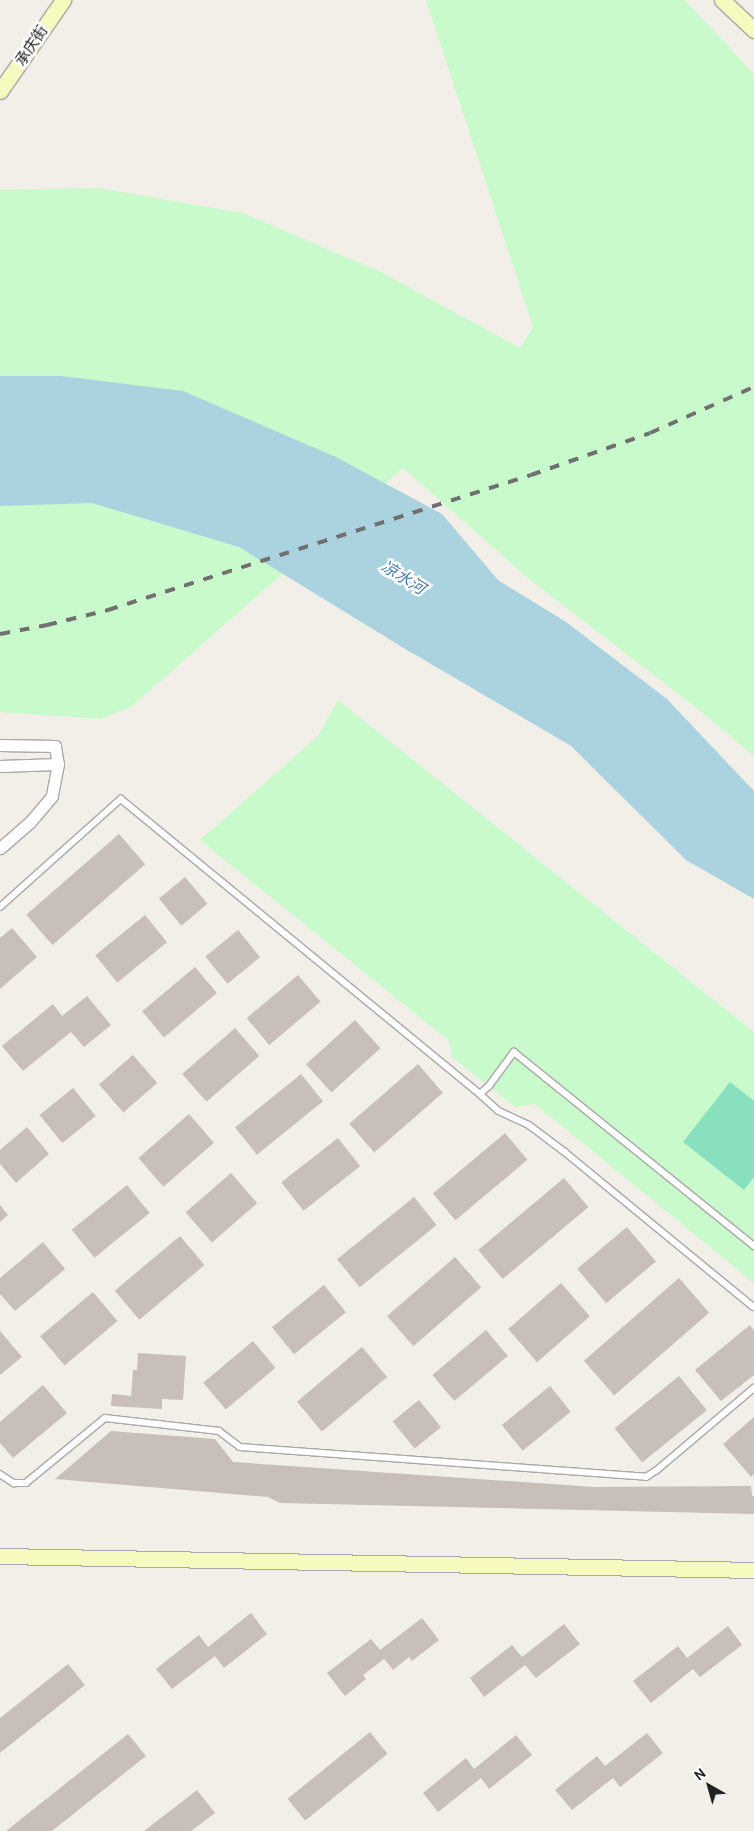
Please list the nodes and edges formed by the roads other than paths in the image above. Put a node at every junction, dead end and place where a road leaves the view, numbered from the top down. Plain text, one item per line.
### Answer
1 (63, 0) edge
2 (722, 0) edge
3 (754, 30) edge
4 (0, 91) edge
5 (0, 745) edge
6 (58, 764) junction
7 (0, 766) edge
8 (0, 848) edge
9 (0, 907) edge
10 (480, 1094) junction
11 (754, 1246) edge
12 (754, 1307) edge
13 (754, 1388) edge
14 (0, 1474) edge
15 (0, 1556) edge
16 (754, 1570) edge

1 - 4 street, 承庆街
2 - 3 street
5 - 6 street
6 - 7 street
6 - 8 street
9 - 10 lane
10 - 11 lane
10 - 12 lane
13 - 14 lane
15 - 16 street

